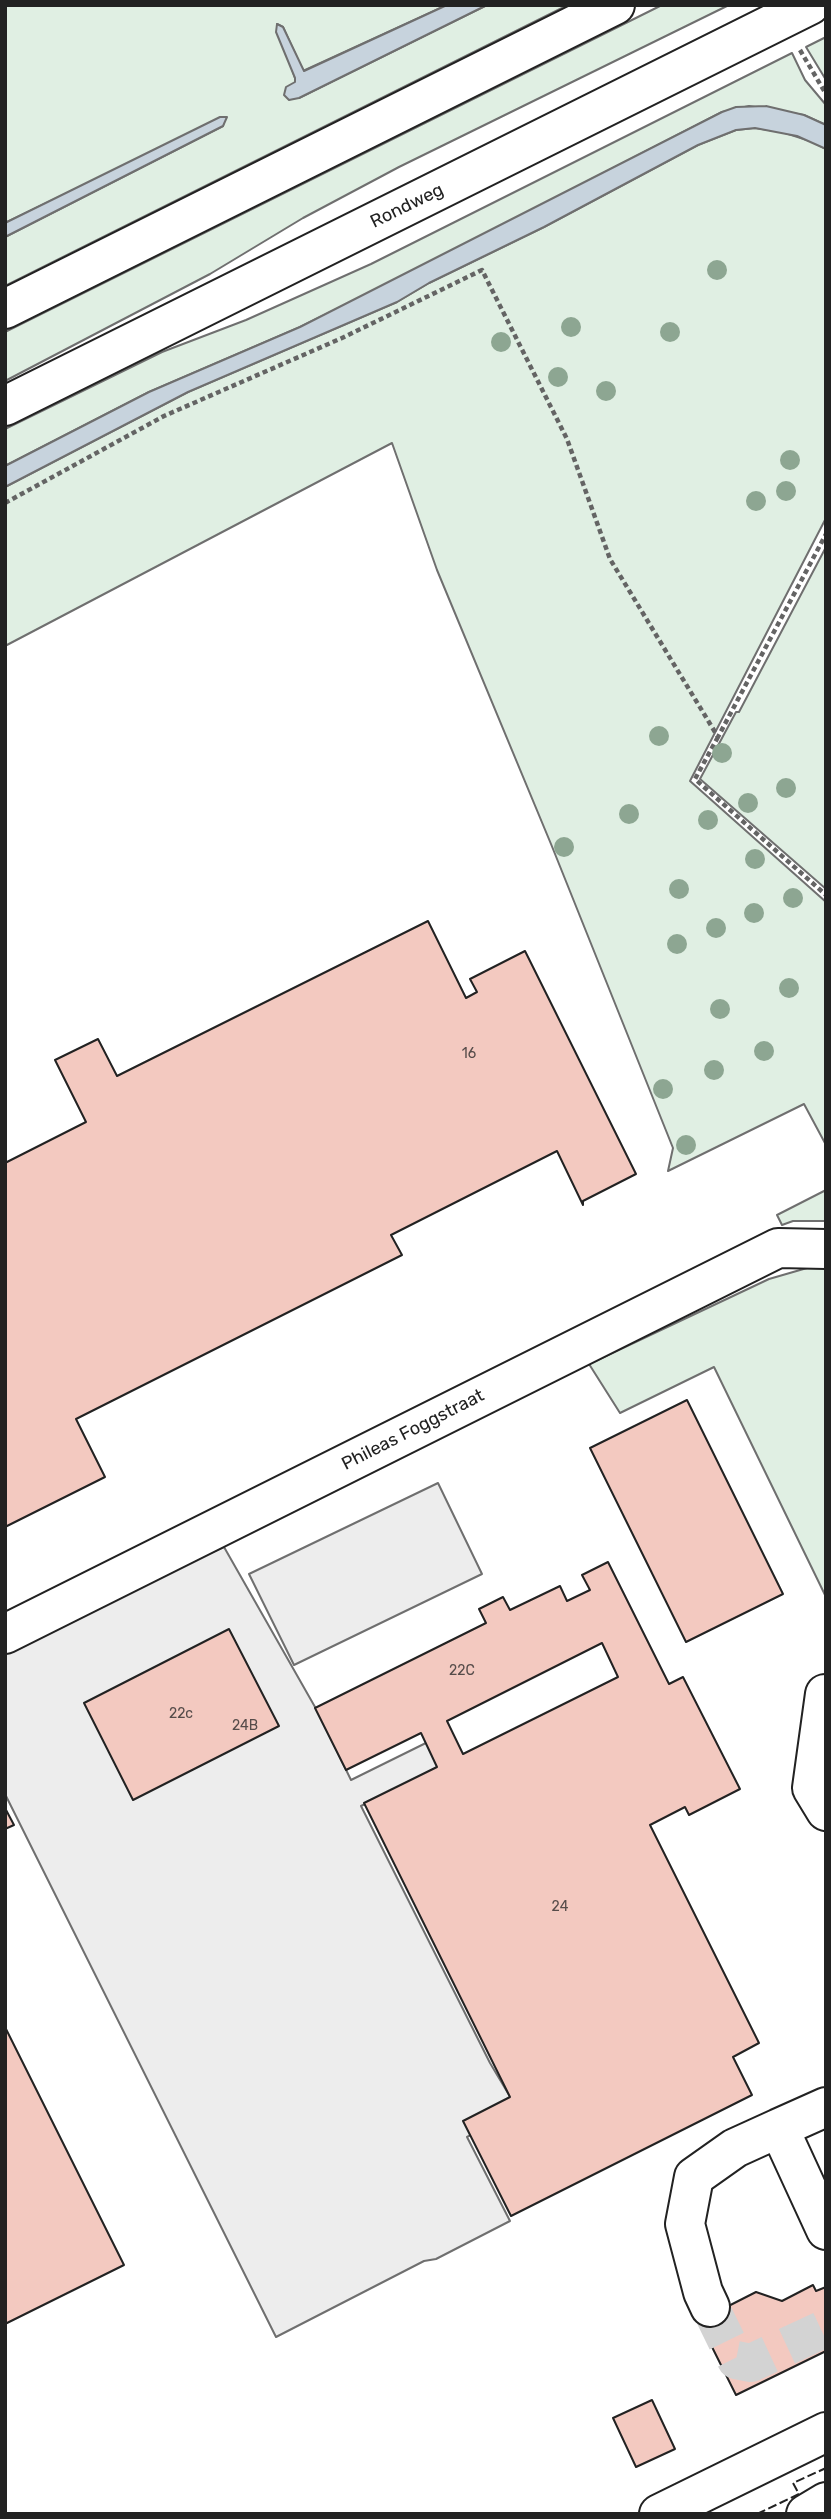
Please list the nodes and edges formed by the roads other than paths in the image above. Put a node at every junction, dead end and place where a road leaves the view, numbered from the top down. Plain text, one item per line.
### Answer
1 (615, 5) edge
2 (810, 5) edge
3 (5, 309) edge
4 (5, 406) edge
5 (826, 1249) edge
6 (5, 1634) edge
7 (825, 1694) edge
8 (826, 1811) edge
9 (826, 2107) edge
10 (779, 2128) junction
11 (826, 2230) edge
12 (710, 2307) tunnel mouth
13 (826, 2432) edge
14 (826, 2502) edge
15 (659, 2514) edge
16 (806, 2514) edge

1 - 3 main road
2 - 4 main road, Rondweg
5 - 6 main road, Phileas Foggstraat
7 - 8 main road
9 - 10 main road
10 - 11 main road
10 - 12 main road
13 - 15 main road
14 - 16 main road

